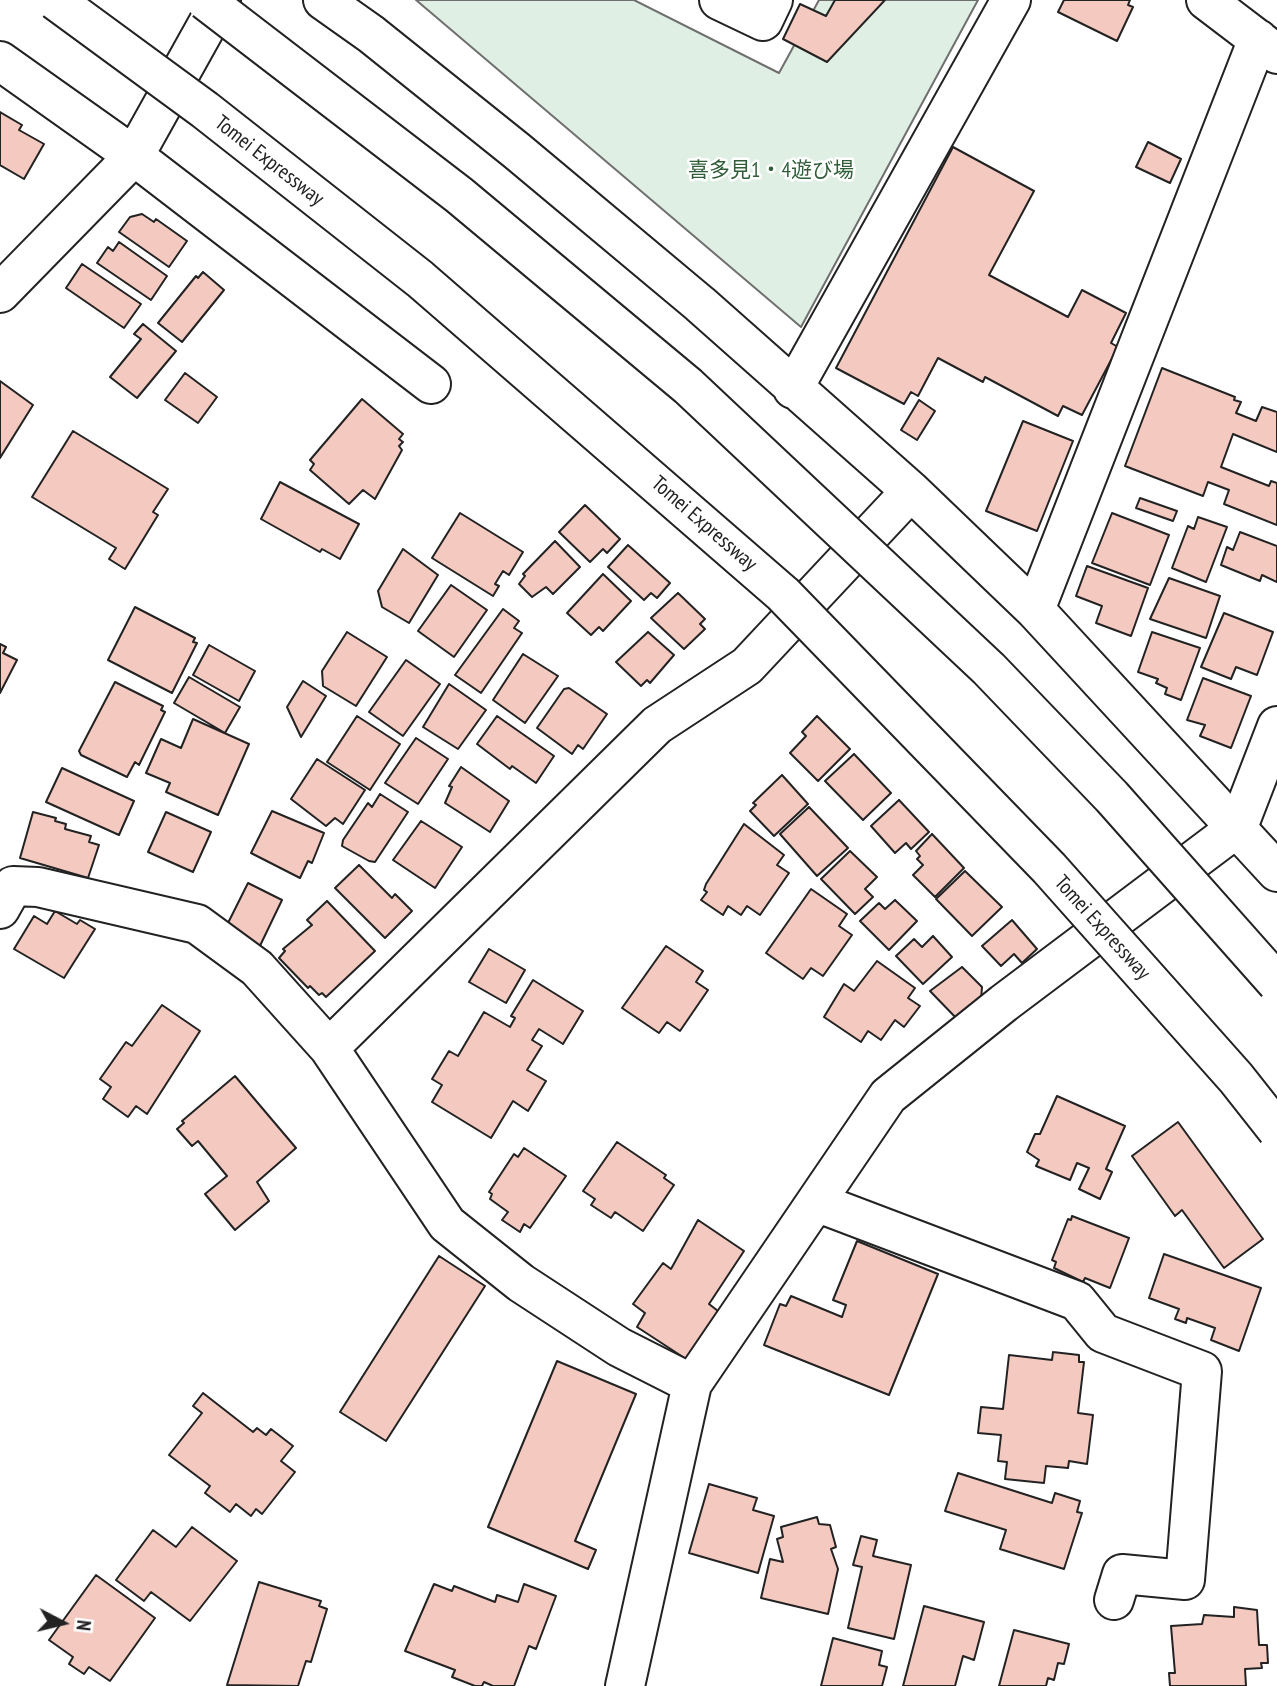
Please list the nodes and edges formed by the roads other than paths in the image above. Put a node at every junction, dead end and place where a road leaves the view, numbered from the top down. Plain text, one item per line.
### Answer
1 (55, 0) edge
2 (205, 0) edge
3 (221, 0) edge
4 (323, 0) edge
5 (719, 0) edge
6 (773, 0) edge
7 (1011, 0) edge
8 (1206, 0) edge
9 (1267, 46) edge
10 (0, 61) edge
11 (134, 156) junction
12 (0, 293) edge
13 (431, 384) dead end
14 (793, 389) junction
15 (911, 491) junction
16 (1035, 610) junction
17 (1277, 726) edge
18 (1238, 827) junction
19 (1277, 872) edge
20 (0, 909) edge
21 (1277, 983) edge
22 (329, 1048) junction
23 (1277, 1130) edge
24 (816, 1202) junction
25 (692, 1384) junction
26 (1114, 1600) dead end
27 (625, 1686) edge

1 - 23 main road, Tomei Expressway, bridge
2 - 21 main road, bridge
3 - 11 main road
4 - 14 main road
5 - 6 main road
7 - 14 main road
8 - 9 main road
9 - 16 main road
10 - 11 main road
11 - 12 main road
11 - 13 main road
14 - 15 main road
15 - 16 main road
15 - 22 main road
16 - 18 main road
17 - 18 main road
18 - 19 main road
18 - 24 main road
20 - 22 main road
22 - 25 main road
24 - 25 main road
24 - 26 main road
25 - 27 main road

